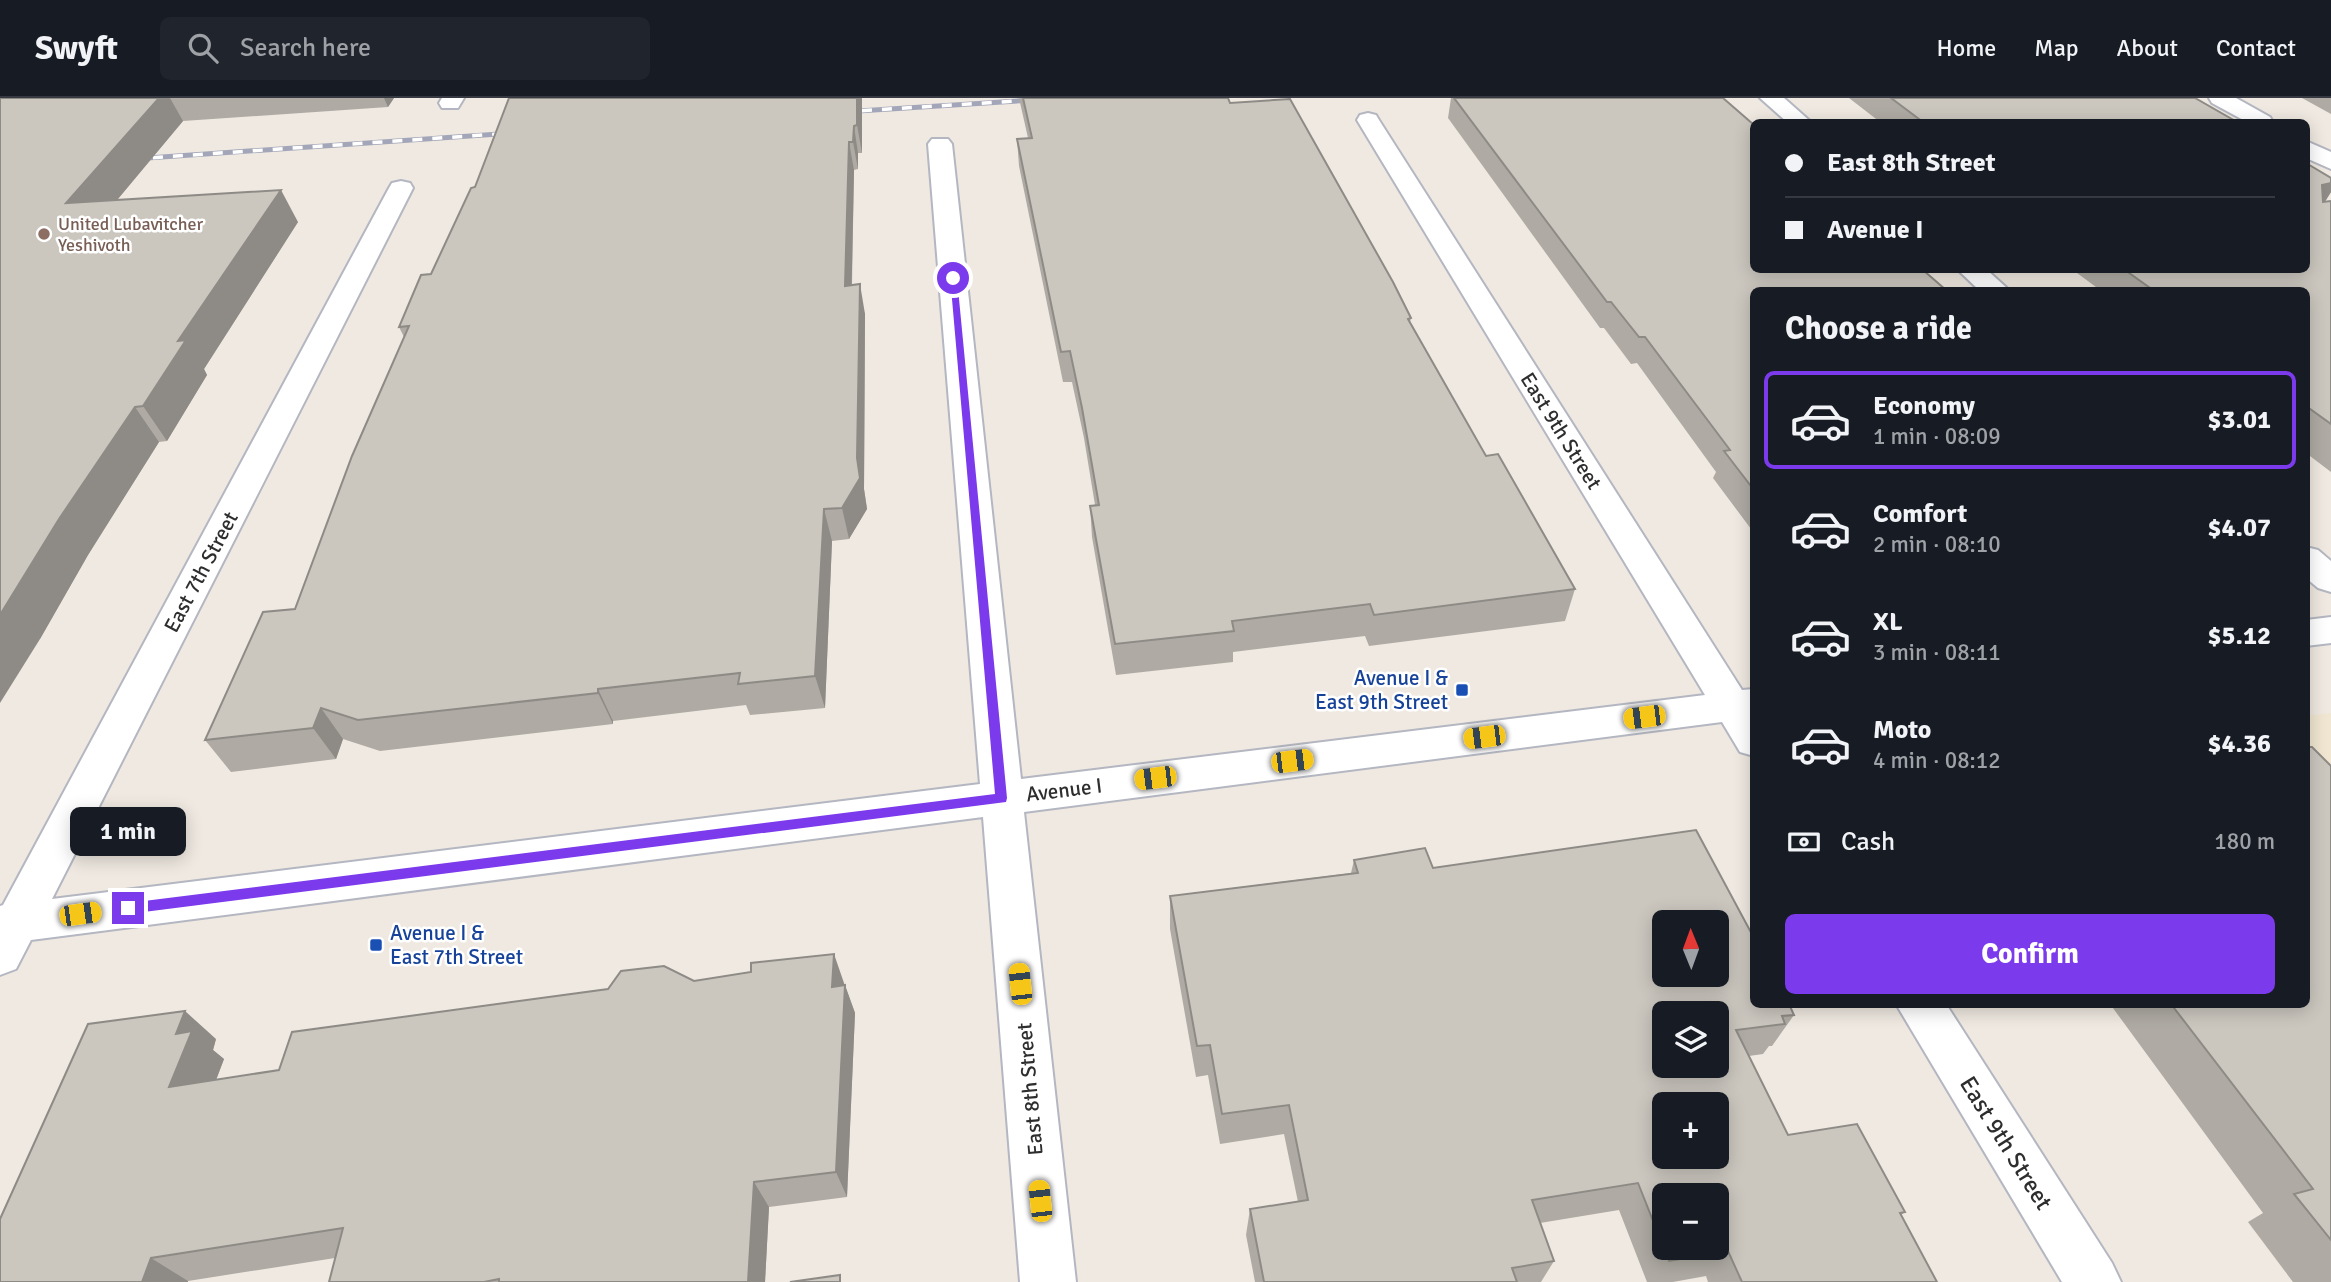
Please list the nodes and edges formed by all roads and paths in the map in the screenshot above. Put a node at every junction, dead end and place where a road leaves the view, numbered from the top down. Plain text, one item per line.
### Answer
1 (1771, 98) edge
2 (2220, 98) edge
3 (1796, 119) edge
4 (2257, 119) edge
5 (1368, 120) dead end
6 (940, 144) dead end
7 (2310, 150) edge
8 (2331, 162) edge
9 (401, 188) dead end
10 (1975, 273) edge
11 (1991, 287) edge
12 (2310, 562) edge
13 (2331, 580) edge
14 (2331, 630) edge
15 (2310, 633) edge
16 (1742, 704) edge
17 (1750, 729) edge
18 (1001, 798) junction
19 (6, 934) edge
20 (1922, 1008) edge
21 (1048, 1282) edge
22 (2093, 1282) edge

1 - 3 street
2 - 4 street
5 - 16 street, East 9th Street
6 - 18 street, East 8th Street
7 - 8 street
9 - 19 street, East 7th Street
10 - 11 street
12 - 13 street
14 - 15 street
16 - 17 street, East 9th Street
16 - 18 street, Avenue I
18 - 19 street, Avenue I
18 - 21 street, East 8th Street
20 - 22 street, East 9th Street

